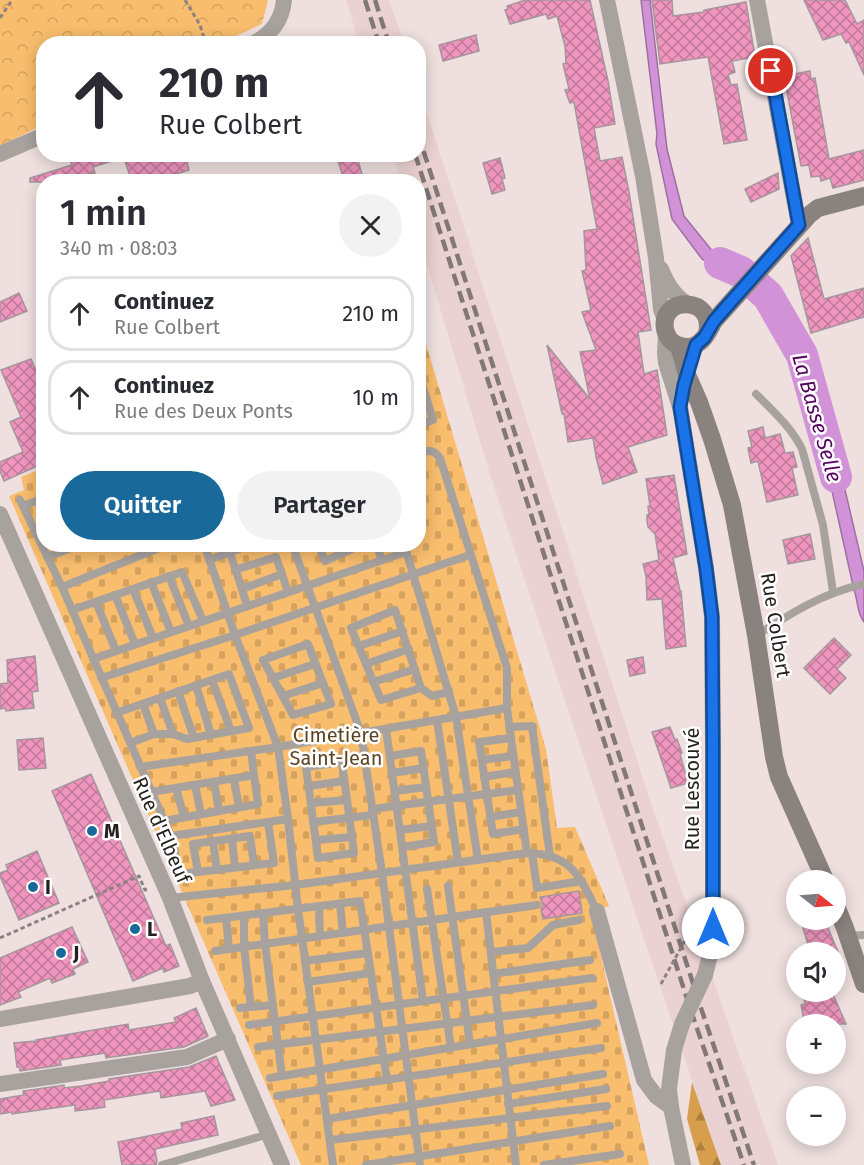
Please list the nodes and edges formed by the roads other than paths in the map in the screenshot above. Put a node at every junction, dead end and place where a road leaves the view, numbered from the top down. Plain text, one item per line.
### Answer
1 (284, 0) edge
2 (608, 0) edge
3 (758, 0) edge
4 (265, 36) edge
5 (36, 138) edge
6 (0, 154) edge
7 (864, 196) edge
8 (799, 225) junction
9 (656, 258) junction
10 (734, 299) junction
11 (693, 306) junction
12 (665, 327) junction
13 (694, 342) junction
14 (687, 375) junction
15 (756, 394) dead end
16 (426, 400) edge
17 (680, 407) junction
18 (426, 422) edge
19 (426, 451) edge
20 (36, 500) edge
21 (0, 514) edge
22 (36, 533) edge
23 (45, 552) edge
24 (59, 552) edge
25 (149, 552) edge
26 (206, 552) edge
27 (295, 552) edge
28 (321, 552) edge
29 (345, 552) edge
30 (379, 552) edge
31 (397, 552) edge
32 (406, 552) edge
33 (230, 553) joint
34 (470, 555) junction
35 (47, 557) junction
36 (209, 560) junction
37 (382, 560) junction
38 (235, 570) junction
39 (282, 574) junction
40 (413, 574) junction
41 (169, 576) junction
42 (151, 582) junction
43 (864, 584) edge
44 (307, 586) junction
45 (62, 587) junction
46 (133, 589) junction
47 (242, 589) junction
48 (288, 592) junction
49 (833, 592) junction
50 (115, 596) junction
51 (96, 602) junction
52 (247, 606) junction
53 (315, 608) junction
54 (72, 610) junction
55 (227, 613) junction
56 (202, 621) junction
57 (189, 626) junction
58 (403, 631) junction
59 (171, 632) junction
60 (235, 635) junction
61 (756, 635) junction
62 (153, 638) junction
63 (135, 644) junction
64 (359, 646) junction
65 (409, 649) junction
66 (116, 651) junction
67 (93, 659) junction
68 (315, 664) junction
69 (366, 664) junction
70 (415, 669) junction
71 (101, 678) junction
72 (273, 678) junction
73 (212, 680) junction
74 (373, 682) junction
75 (323, 683) junction
76 (196, 685) junction
77 (421, 688) junction
78 (178, 692) junction
79 (449, 692) junction
80 (283, 696) junction
81 (160, 698) junction
82 (143, 704) junction
83 (507, 708) junction
84 (116, 712) junction
85 (456, 717) junction
86 (437, 720) junction
87 (509, 727) junction
88 (386, 729) junction
89 (231, 731) junction
90 (361, 733) junction
91 (154, 734) junction
92 (173, 734) junction
93 (211, 735) junction
94 (194, 738) junction
95 (511, 738) junction
96 (130, 743) junction
97 (278, 747) junction
98 (251, 751) junction
99 (390, 756) junction
100 (513, 756) junction
101 (482, 760) junction
102 (140, 766) junction
103 (424, 768) junction
104 (516, 772) junction
105 (392, 773) junction
106 (254, 775) junction
107 (484, 777) junction
108 (234, 778) junction
109 (344, 781) junction
110 (214, 782) junction
111 (195, 785) junction
112 (309, 786) junction
113 (426, 787) junction
114 (176, 788) junction
115 (518, 790) junction
116 (152, 792) junction
117 (395, 792) junction
118 (487, 794) junction
119 (468, 796) junction
120 (448, 799) junction
121 (347, 800) junction
122 (429, 802) junction
123 (311, 803) junction
124 (397, 806) junction
125 (239, 807) junction
126 (219, 811) junction
127 (373, 812) junction
128 (521, 812) junction
129 (201, 814) junction
130 (184, 817) junction
131 (490, 817) junction
132 (349, 818) junction
133 (288, 819) junction
134 (164, 821) junction
135 (268, 822) junction
136 (314, 822) junction
137 (432, 826) junction
138 (524, 829) junction
139 (400, 830) junction
140 (171, 836) junction
141 (352, 837) junction
142 (232, 839) junction
143 (316, 840) junction
144 (213, 842) junction
145 (403, 847) junction
146 (529, 853) junction
147 (550, 856) junction
148 (478, 860) junction
149 (458, 862) junction
150 (254, 865) junction
151 (235, 867) junction
152 (406, 869) junction
153 (217, 870) junction
154 (821, 870) edge
155 (198, 872) junction
156 (382, 873) junction
157 (582, 881) junction
158 (295, 885) junction
159 (448, 886) dead end
160 (427, 889) dead end
161 (170, 898) junction
162 (340, 904) junction
163 (537, 905) dead end
164 (319, 906) junction
165 (298, 909) junction
166 (597, 911) joint
167 (486, 912) junction
168 (263, 913) junction
169 (244, 916) junction
170 (452, 917) junction
171 (226, 918) junction
172 (207, 920) dead end
173 (432, 920) junction
174 (579, 920) dead end
175 (846, 920) edge
176 (413, 923) junction
177 (389, 927) junction
178 (364, 930) junction
179 (343, 933) junction
180 (856, 935) edge
181 (320, 936) junction
182 (302, 939) junction
183 (265, 944) junction
184 (244, 947) junction
185 (229, 949) junction
186 (216, 951) dead end
187 (491, 952) junction
188 (368, 953) junction
189 (590, 960) dead end
190 (305, 962) junction
191 (371, 973) junction
192 (493, 974) junction
193 (592, 978) dead end
194 (202, 981) junction
195 (308, 982) junction
196 (864, 984) edge
197 (495, 991) junction
198 (463, 995) junction
199 (443, 998) junction
200 (423, 1001) junction
201 (399, 1004) junction
202 (273, 1005) junction
203 (593, 1005) dead end
204 (251, 1007) junction
205 (376, 1007) junction
206 (240, 1008) dead end
207 (313, 1016) junction
208 (498, 1017) junction
209 (0, 1019) edge
210 (275, 1021) junction
211 (467, 1021) junction
212 (447, 1023) junction
213 (597, 1023) dead end
214 (249, 1025) dead end
215 (402, 1029) junction
216 (380, 1032) junction
217 (228, 1039) junction
218 (501, 1039) junction
219 (316, 1040) junction
220 (470, 1044) junction
221 (278, 1045) junction
222 (258, 1047) dead end
223 (451, 1048) junction
224 (601, 1048) dead end
225 (406, 1055) junction
226 (384, 1059) junction
227 (504, 1062) junction
228 (320, 1070) junction
229 (603, 1074) dead end
230 (282, 1076) junction
231 (408, 1076) junction
232 (270, 1078) dead end
233 (387, 1080) junction
234 (0, 1084) edge
235 (323, 1089) junction
236 (507, 1089) junction
237 (606, 1089) dead end
238 (277, 1096) dead end
239 (508, 1104) junction
240 (412, 1105) junction
241 (607, 1106) dead end
242 (671, 1107) junction
243 (510, 1118) junction
244 (327, 1119) junction
245 (610, 1126) dead end
246 (415, 1129) junction
247 (269, 1134) junction
248 (330, 1140) junction
249 (513, 1142) junction
250 (620, 1154) dead end
251 (419, 1161) edge
252 (162, 1165) edge
253 (282, 1165) edge
254 (333, 1165) edge
255 (366, 1165) edge
256 (516, 1165) edge
257 (544, 1165) edge
258 (683, 1165) edge

1 - 4 street
2 - 9 street
3 - 8 street
5 - 6 street
7 - 8 street
8 - 10 street
9 - 11 street
9 - 12 street, Rue Lescouvé
10 - 11 street
10 - 13 street
11 - 12 street
11 - 13 street
12 - 13 street
12 - 17 street, Rue Lescouvé
13 - 14 street
14 - 17 street, Rue Lescouvé
14 - 61 street, Rue Colbert
15 - 49 lane
16 - 18 lane
17 - 242 street, Rue Lescouvé, bridge
19 - 34 lane
20 - 22 lane
21 - 161 street, Rue d'Elbeuf
23 - 35 lane
24 - 35 lane
25 - 45 lane
26 - 36 lane
27 - 44 lane
28 - 29 lane
30 - 37 lane
31 - 37 lane
32 - 40 lane
33 - 36 lane
33 - 38 lane
34 - 40 lane
34 - 83 lane
35 - 45 lane
36 - 55 lane
37 - 44 lane
38 - 39 lane
38 - 47 lane
39 - 47 lane
39 - 48 lane
40 - 53 lane
40 - 79 lane
41 - 42 lane
41 - 56 lane
41 - 57 lane
42 - 46 lane
42 - 59 lane
43 - 49 lane
44 - 48 lane
44 - 53 lane
45 - 54 lane
46 - 50 lane
46 - 62 lane
47 - 52 lane
48 - 52 lane
49 - 61 lane
50 - 51 lane
50 - 63 lane
51 - 54 lane
51 - 66 lane
52 - 55 lane
53 - 60 lane
53 - 90 lane
54 - 67 lane
55 - 56 lane
55 - 60 lane
56 - 57 lane
57 - 59 lane
58 - 64 lane
58 - 64 lane
58 - 65 lane
59 - 62 lane
60 - 71 lane
60 - 97 lane
61 - 154 street, Rue Colbert
62 - 63 lane
63 - 66 lane
64 - 69 lane
65 - 69 lane
65 - 70 lane
66 - 67 lane
67 - 71 lane
68 - 72 lane
68 - 72 lane
68 - 75 lane
69 - 74 lane
70 - 74 lane
70 - 77 lane
71 - 84 lane
72 - 80 lane
73 - 76 lane
73 - 89 lane
73 - 89 lane
74 - 77 lane
75 - 80 lane
75 - 80 lane
76 - 78 lane
76 - 93 lane
77 - 79 lane
78 - 81 lane
78 - 94 lane
79 - 85 lane
81 - 82 lane
81 - 92 lane
82 - 84 lane
82 - 91 lane
83 - 85 lane
83 - 87 lane
84 - 96 lane
85 - 86 lane
85 - 119 lane
86 - 88 lane
86 - 120 lane
87 - 95 lane
87 - 147 lane
88 - 90 lane
88 - 99 lane
89 - 93 lane
90 - 97 lane
90 - 127 lane
91 - 92 lane
91 - 96 lane
92 - 94 lane
93 - 94 lane
95 - 100 lane
95 - 101 lane
96 - 102 lane
97 - 98 lane
97 - 133 lane
98 - 102 lane
98 - 106 lane
99 - 103 lane
99 - 105 lane
100 - 101 lane
100 - 104 lane
101 - 107 lane
102 - 116 lane
103 - 105 lane
103 - 113 lane
104 - 107 lane
104 - 115 lane
105 - 117 lane
106 - 108 lane
106 - 125 lane
107 - 118 lane
108 - 110 lane
108 - 125 lane
109 - 112 lane
109 - 112 lane
109 - 121 lane
110 - 111 lane
110 - 126 lane
111 - 114 lane
111 - 129 lane
112 - 123 lane
113 - 117 lane
113 - 122 lane
114 - 116 lane
114 - 130 lane
115 - 118 lane
115 - 128 lane
116 - 134 lane
117 - 124 lane
118 - 119 lane
118 - 131 lane
119 - 120 lane
119 - 148 lane
120 - 122 lane
120 - 149 lane
121 - 123 lane
121 - 132 lane
122 - 124 lane
122 - 137 lane
123 - 136 lane
124 - 127 lane
124 - 139 lane
125 - 126 lane
126 - 129 lane
127 - 132 lane
127 - 156 lane
128 - 131 lane
128 - 138 lane
129 - 130 lane
130 - 134 lane
131 - 138 lane
132 - 136 lane
132 - 141 lane
133 - 135 lane
133 - 158 lane
134 - 140 lane
135 - 140 lane
135 - 150 lane
136 - 143 lane
137 - 139 lane
137 - 145 lane
138 - 146 lane
139 - 145 lane
140 - 155 lane
141 - 143 lane
141 - 143 lane
142 - 144 lane
142 - 150 lane
142 - 151 lane
144 - 153 lane
144 - 155 lane
145 - 152 lane
146 - 147 lane
146 - 148 lane
146 - 157 lane
147 - 157 lane
148 - 149 lane
149 - 152 lane
150 - 151 lane
151 - 153 lane
152 - 156 lane
152 - 176 lane
153 - 155 lane
156 - 158 lane
156 - 177 lane
157 - 166 lane
158 - 161 lane
158 - 165 lane
159 - 170 lane
160 - 173 lane
161 - 194 street, Rue d'Elbeuf
162 - 164 lane
162 - 178 lane
162 - 179 lane
163 - 167 lane
164 - 165 lane
164 - 181 lane
165 - 168 lane
165 - 182 lane
166 - 242 street
167 - 170 lane
167 - 187 lane
168 - 169 lane
168 - 183 lane
169 - 171 lane
169 - 184 lane
170 - 173 lane
170 - 198 lane
171 - 172 lane
171 - 185 lane
173 - 176 lane
173 - 199 lane
174 - 187 lane
175 - 180 street
176 - 177 lane
176 - 200 lane
177 - 178 lane
177 - 201 lane
178 - 179 lane
178 - 188 lane
179 - 181 lane
180 - 196 street
181 - 182 lane
182 - 183 lane
182 - 190 lane
183 - 184 lane
183 - 202 lane
184 - 185 lane
184 - 204 lane
185 - 186 lane
187 - 192 lane
188 - 190 lane
188 - 191 lane
189 - 192 lane
190 - 195 lane
191 - 195 lane
191 - 205 lane
192 - 197 lane
193 - 197 lane
194 - 209 street
194 - 217 street, Rue d'Elbeuf
195 - 207 lane
197 - 198 lane
197 - 208 lane
198 - 199 lane
198 - 211 lane
199 - 200 lane
199 - 212 lane
200 - 201 lane
201 - 205 lane
201 - 215 lane
202 - 204 lane
202 - 210 lane
203 - 208 lane
204 - 206 lane
205 - 207 lane
205 - 216 lane
207 - 210 lane
207 - 219 lane
208 - 211 lane
208 - 218 lane
210 - 214 lane
210 - 221 lane
211 - 212 lane
211 - 220 lane
212 - 215 lane
212 - 223 lane
213 - 218 lane
215 - 216 lane
215 - 225 lane
216 - 219 lane
216 - 226 lane
217 - 234 street
217 - 247 street, Rue d'Elbeuf
218 - 220 lane
218 - 227 lane
219 - 221 lane
219 - 228 lane
220 - 223 lane
221 - 222 lane
221 - 230 lane
223 - 225 lane
224 - 227 lane
225 - 226 lane
225 - 231 lane
226 - 228 lane
226 - 233 lane
227 - 231 lane
227 - 236 lane
228 - 230 lane
228 - 235 lane
229 - 236 lane
230 - 232 lane
231 - 233 lane
231 - 240 lane
233 - 235 lane
235 - 238 lane
235 - 244 lane
236 - 239 lane
236 - 240 lane
237 - 239 lane
239 - 243 lane
240 - 244 lane
240 - 246 lane
241 - 243 lane
242 - 258 street, Rue Lescouvé
243 - 246 lane
243 - 249 lane
244 - 248 lane
245 - 249 lane
246 - 248 lane
246 - 251 lane
247 - 252 lane
247 - 253 street, Rue d'Elbeuf
248 - 254 lane
249 - 251 lane
249 - 256 lane
250 - 257 lane
251 - 255 lane

